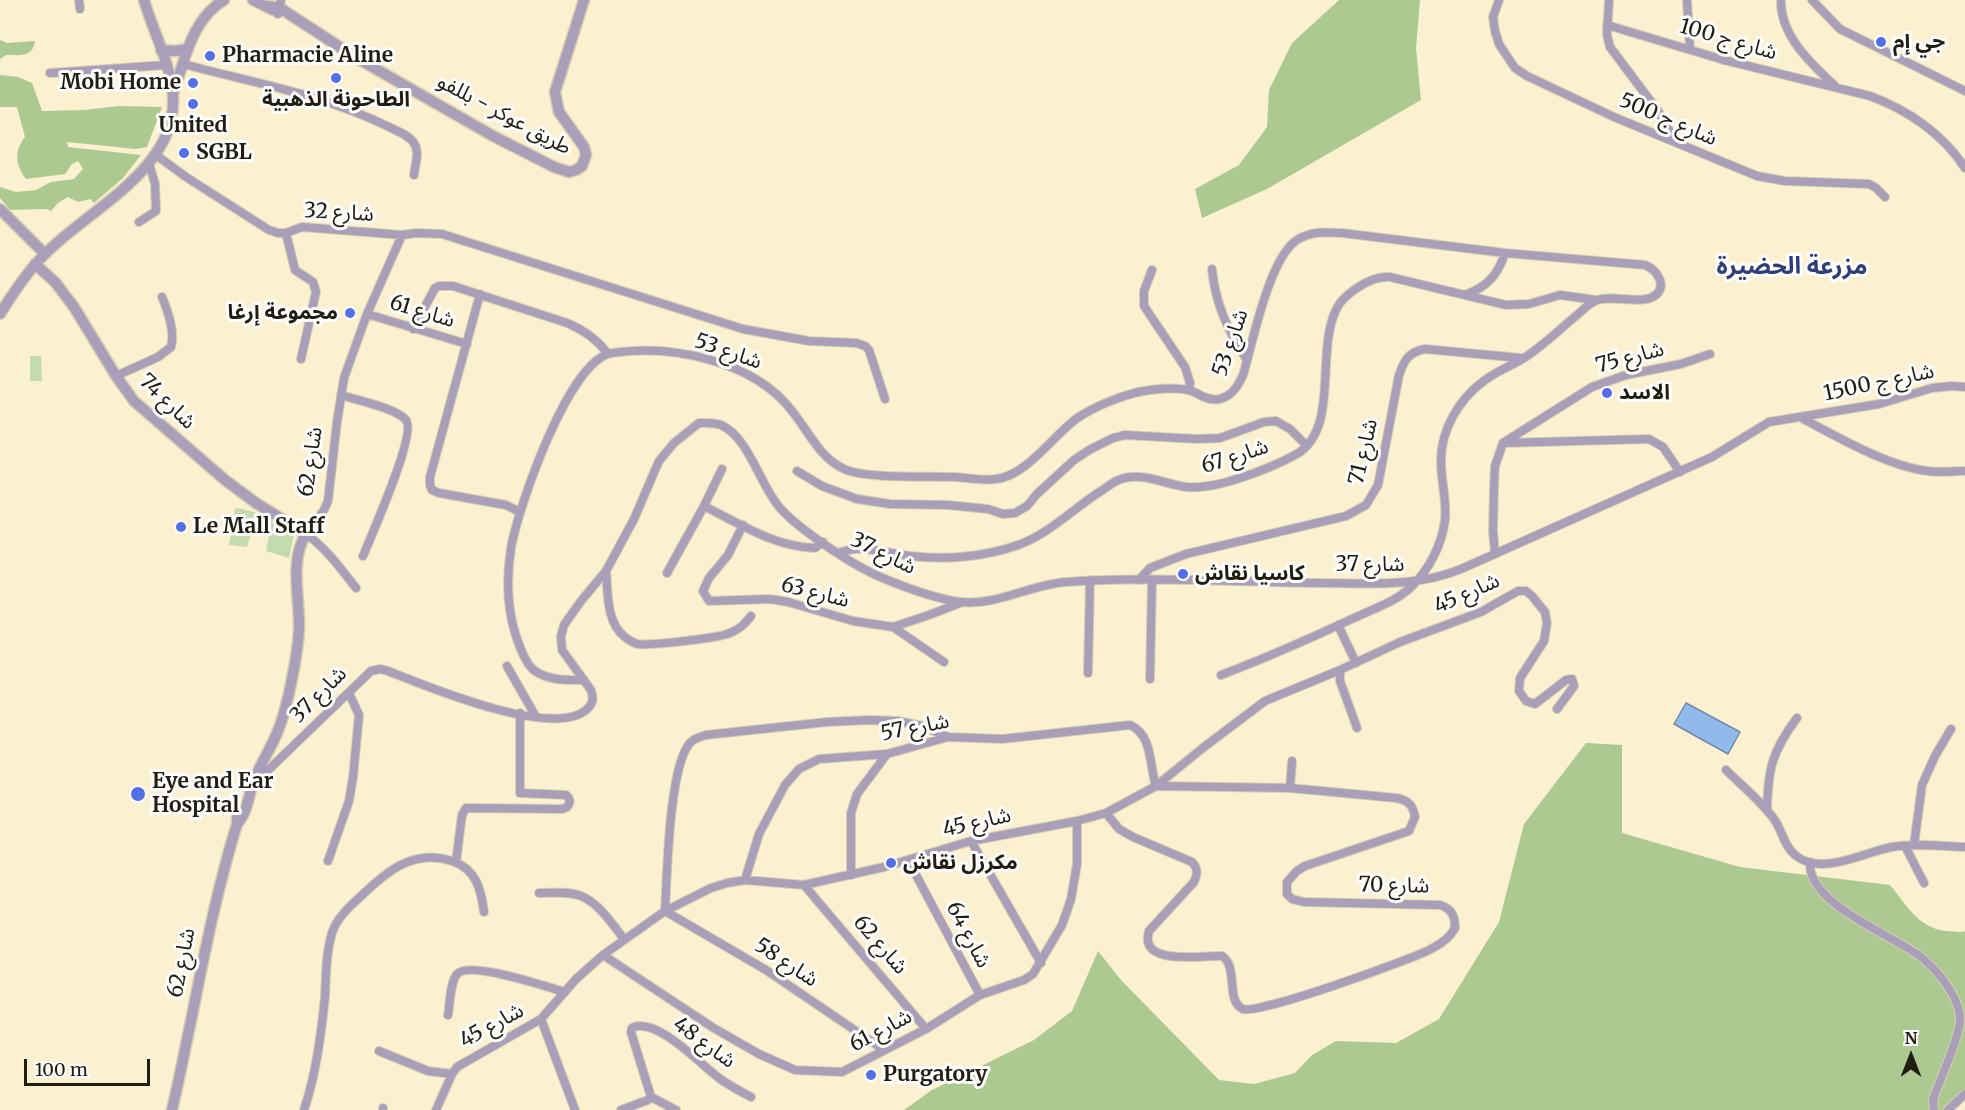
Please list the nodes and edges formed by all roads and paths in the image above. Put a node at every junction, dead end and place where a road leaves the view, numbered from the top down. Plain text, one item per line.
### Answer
1 (144, 0) edge
2 (224, 0) edge
3 (253, 0) edge
4 (584, 0) edge
5 (1498, 0) edge
6 (1609, 0) edge
7 (1687, 0) edge
8 (1781, 0) edge
9 (1812, 0) edge
10 (280, 7) edge
11 (1607, 25) junction
12 (1690, 48) junction
13 (188, 49) junction
14 (164, 58) junction
15 (184, 62) junction
16 (50, 72) dead end
17 (1840, 90) junction
18 (1965, 91) edge
19 (173, 94) junction
20 (1676, 142) junction
21 (152, 159) junction
22 (1965, 168) edge
23 (414, 175) dead end
24 (1885, 197) dead end
25 (0, 209) edge
26 (139, 222) dead end
27 (286, 233) junction
28 (402, 235) junction
29 (45, 253) junction
30 (1505, 253) junction
31 (35, 264) junction
32 (1212, 268) dead end
33 (1152, 270) dead end
34 (480, 294) junction
35 (1464, 295) junction
36 (162, 297) dead end
37 (1596, 300) junction
38 (0, 314) edge
39 (367, 314) junction
40 (413, 329) junction
41 (467, 344) junction
42 (608, 354) junction
43 (1710, 354) dead end
44 (301, 358) dead end
45 (1524, 358) junction
46 (1247, 360) junction
47 (116, 376) junction
48 (1965, 387) edge
49 (1189, 390) junction
50 (341, 395) junction
51 (885, 399) dead end
52 (1800, 417) junction
53 (1503, 443) junction
54 (1307, 446) junction
55 (722, 469) dead end
56 (797, 471) dead end
57 (1965, 471) edge
58 (1680, 472) junction
59 (704, 506) junction
60 (520, 512) junction
61 (743, 525) junction
62 (306, 534) junction
63 (823, 542) junction
64 (838, 553) junction
65 (1495, 554) junction
66 (363, 555) dead end
67 (606, 571) junction
68 (667, 573) dead end
69 (1090, 580) junction
70 (1139, 580) junction
71 (1152, 580) junction
72 (1415, 583) junction
73 (356, 588) dead end
74 (960, 602) junction
75 (751, 616) dead end
76 (1338, 625) junction
77 (893, 627) junction
78 (944, 662) dead end
79 (1356, 663) junction
80 (507, 666) dead end
81 (1340, 670) junction
82 (1088, 673) dead end
83 (1221, 675) dead end
84 (1150, 679) dead end
85 (584, 680) junction
86 (349, 693) junction
87 (1557, 709) dead end
88 (520, 714) junction
89 (536, 717) junction
90 (1797, 718) dead end
91 (1357, 728) dead end
92 (1951, 729) dead end
93 (948, 737) junction
94 (887, 754) junction
95 (1292, 761) dead end
96 (1726, 770) dead end
97 (254, 779) junction
98 (1156, 786) junction
99 (1290, 788) junction
100 (1767, 810) junction
101 (1106, 813) junction
102 (1077, 821) junction
103 (971, 841) junction
104 (1910, 846) junction
105 (1965, 847) edge
106 (908, 860) junction
107 (328, 861) dead end
108 (456, 862) junction
109 (1810, 862) junction
110 (850, 875) junction
111 (745, 880) junction
112 (1924, 883) dead end
113 (804, 885) junction
114 (539, 893) dead end
115 (665, 911) junction
116 (484, 912) dead end
117 (624, 939) junction
118 (603, 955) junction
119 (1041, 963) junction
120 (565, 992) junction
121 (980, 995) junction
122 (448, 1015) dead end
123 (541, 1019) junction
124 (926, 1029) junction
125 (884, 1050) junction
126 (379, 1051) dead end
127 (452, 1074) junction
128 (1965, 1094) edge
129 (651, 1097) junction
130 (751, 1097) dead end
131 (172, 1110) edge
132 (304, 1110) edge
133 (436, 1110) edge
134 (575, 1110) edge
135 (621, 1110) edge
136 (676, 1110) edge
137 (1934, 1110) edge
138 (1948, 1110) edge

1 - 14 street
2 - 13 street
3 - 10 street, طريق عوكر - بللفو
4 - 10 street, طريق عوكر - بللفو
5 - 20 street, شارع ج 500
6 - 11 street
7 - 12 street
8 - 17 street, شارع ج 100
9 - 18 street
11 - 12 street, شارع ج 100
11 - 20 street
12 - 17 street, شارع ج 100
13 - 14 street
13 - 15 street
14 - 15 street
14 - 16 street
14 - 19 street
15 - 19 street
15 - 23 street
17 - 22 street, شارع ج 100
19 - 21 street
20 - 24 street, شارع ج 500
21 - 26 street
21 - 27 street, شارع 32
21 - 29 street
25 - 29 street
27 - 28 street, شارع 32
27 - 44 street
28 - 39 street, شارع 62
28 - 51 street, شارع 32
29 - 31 street
30 - 35 street
30 - 37 street, شارع 53
30 - 46 street, شارع 53
31 - 38 street
31 - 47 street, شارع 74
32 - 46 street
33 - 49 street
34 - 40 street
34 - 41 street
34 - 42 street
35 - 37 street
35 - 54 street
36 - 47 street
37 - 45 street
39 - 40 street, شارع 61
39 - 50 street, شارع 62
40 - 41 street, شارع 61
41 - 60 street
42 - 49 street, شارع 53
42 - 60 street
43 - 53 street, شارع 75
45 - 70 street, شارع 71
45 - 72 street
46 - 49 street, شارع 53
47 - 62 street, شارع 74
48 - 52 street, شارع ج 1500
50 - 62 street, شارع 62
50 - 66 street
52 - 57 street
52 - 58 street, شارع 37
53 - 58 street
53 - 65 street
54 - 56 street
54 - 64 street, شارع 67
55 - 59 street
58 - 65 street, شارع 37
59 - 61 street
59 - 68 street
60 - 85 street
61 - 63 street
61 - 77 street, شارع 63
62 - 73 street
62 - 97 street, شارع 62
63 - 64 street, شارع 37
63 - 67 street, شارع 37
64 - 74 street, شارع 37
65 - 72 street, شارع 37
67 - 75 street
67 - 85 street, شارع 37
69 - 70 street, شارع 37
69 - 74 street, شارع 37
69 - 82 street
70 - 71 street, شارع 37
71 - 72 street, شارع 37
71 - 84 street
72 - 76 street, شارع 45
74 - 77 street, شارع 63
76 - 79 street
76 - 83 street, شارع 45
77 - 78 street
79 - 81 street, شارع 45
79 - 87 street, شارع 45
80 - 89 street
81 - 91 street
81 - 98 street, شارع 45
85 - 89 street, شارع 37
86 - 88 street, شارع 37
86 - 97 street, شارع 37
86 - 107 street
88 - 89 street, شارع 37
88 - 108 street
90 - 100 street
92 - 104 street
93 - 94 street, شارع 57
93 - 98 street, شارع 57
93 - 115 street
94 - 110 street
94 - 111 street, شارع 57
95 - 99 street
96 - 100 street
97 - 131 street, شارع 62
98 - 99 street, شارع 70
98 - 101 street, شارع 45
99 - 101 street, شارع 70
100 - 109 street
101 - 102 street, شارع 45
102 - 103 street, شارع 45
102 - 119 street, شارع 61
103 - 106 street, شارع 45
103 - 119 street
104 - 105 street
104 - 109 street
104 - 112 street
106 - 110 street, شارع 45
106 - 121 street, شارع 64
108 - 116 street
108 - 132 street
109 - 137 street
110 - 113 street, شارع 45
111 - 113 street, شارع 45
111 - 115 street, شارع 45
113 - 124 street, شارع 62
114 - 117 street
115 - 117 street, شارع 45
115 - 125 street, شارع 58
117 - 118 street, شارع 45
118 - 120 street, شارع 45
118 - 125 street, شارع 61
119 - 121 street, شارع 61
120 - 122 street
120 - 123 street, شارع 45
121 - 124 street, شارع 61
123 - 127 street, شارع 45
123 - 134 street
124 - 125 street, شارع 61
126 - 127 street
127 - 133 street, شارع 45
128 - 138 street
129 - 130 street, شارع 48
129 - 135 street
129 - 136 street

